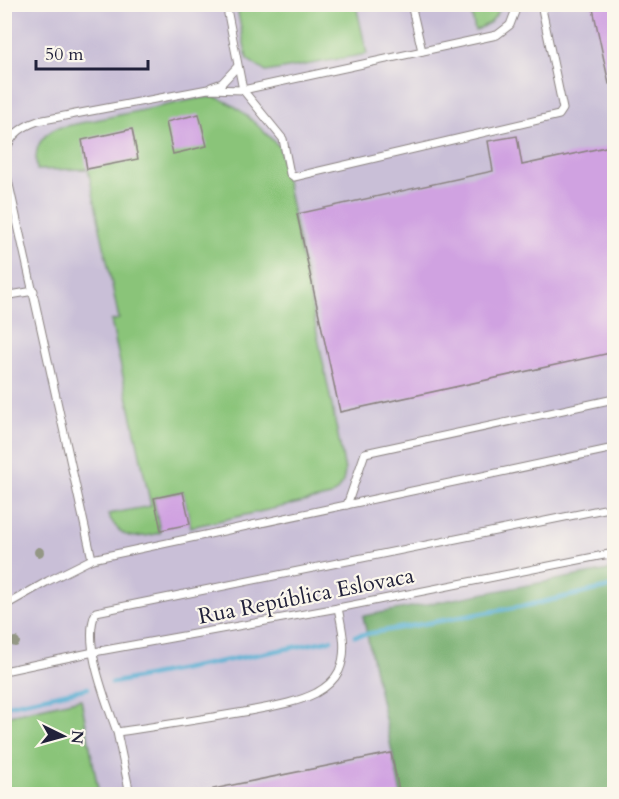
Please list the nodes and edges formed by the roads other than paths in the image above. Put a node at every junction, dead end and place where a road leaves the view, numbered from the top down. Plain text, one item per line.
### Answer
1 (226, 4) edge
2 (411, 4) edge
3 (518, 4) edge
4 (541, 4) edge
5 (422, 51) junction
6 (237, 67) junction
7 (208, 89) junction
8 (243, 90) junction
9 (4, 161) edge
10 (34, 291) junction
11 (4, 296) edge
12 (615, 399) edge
13 (615, 448) edge
14 (347, 505) junction
15 (615, 507) edge
16 (615, 553) edge
17 (92, 559) junction
18 (4, 606) edge
19 (338, 608) junction
20 (94, 652) junction
21 (4, 671) edge
22 (117, 732) junction
23 (130, 795) edge

1 - 6 lane
2 - 5 lane
3 - 5 lane
4 - 8 lane
5 - 8 lane
6 - 7 lane
6 - 8 lane
7 - 8 lane
7 - 9 lane
9 - 10 lane
10 - 11 lane
10 - 17 lane
12 - 14 lane
13 - 14 lane
14 - 17 lane
15 - 20 lane
16 - 19 lane, Rua República Eslovaca
17 - 18 lane
19 - 20 lane, Rua República Eslovaca
19 - 22 lane
20 - 21 lane, Rua República Eslovaca
20 - 22 lane
22 - 23 lane

